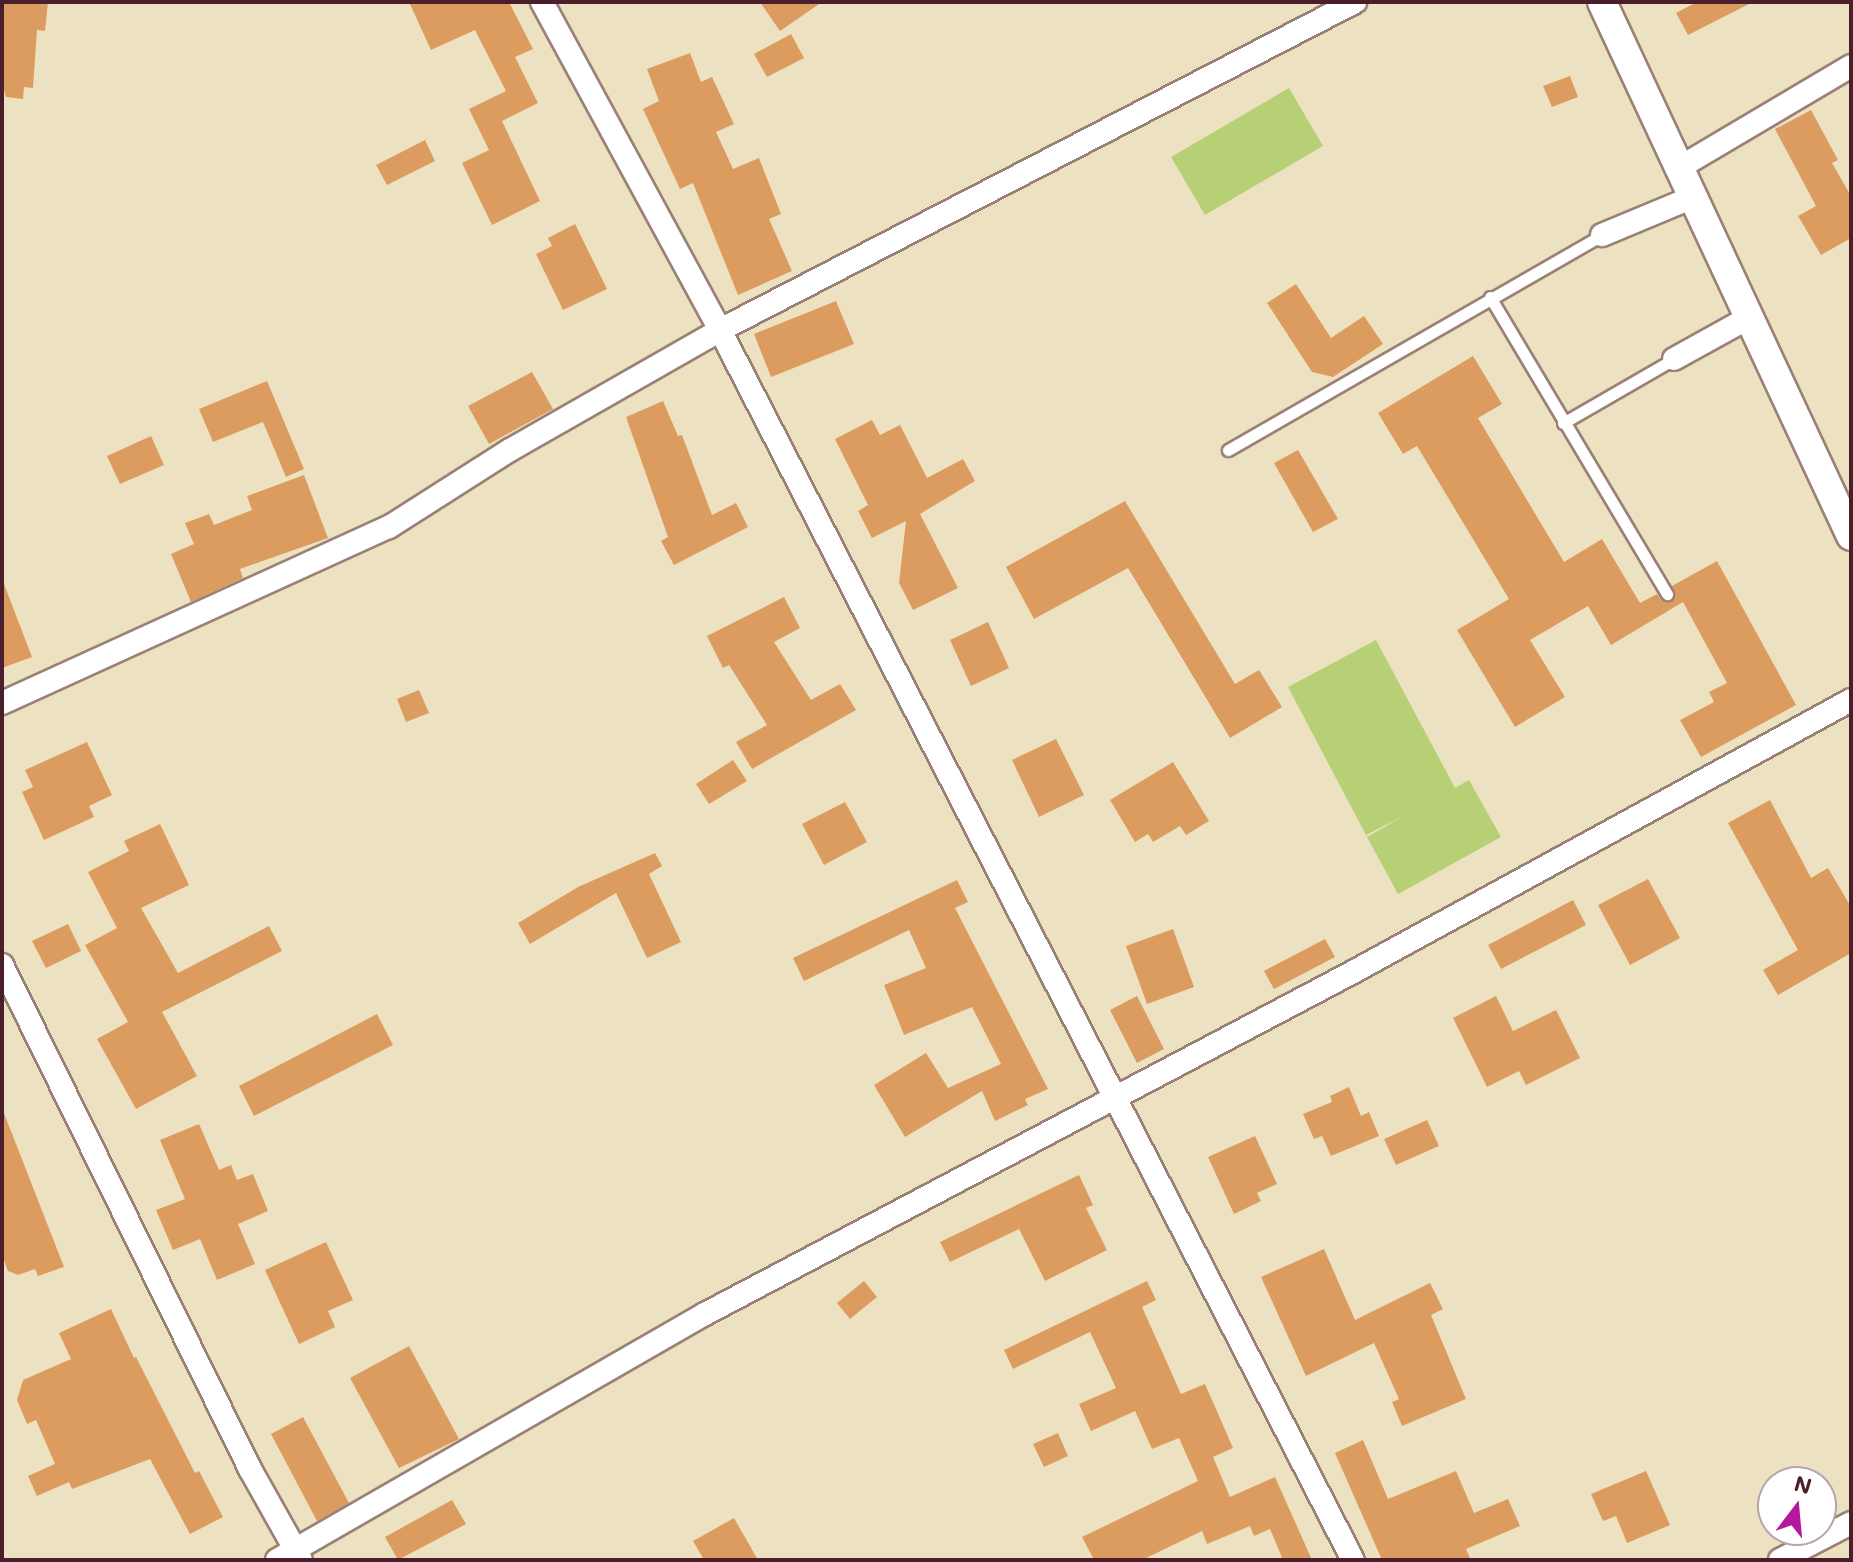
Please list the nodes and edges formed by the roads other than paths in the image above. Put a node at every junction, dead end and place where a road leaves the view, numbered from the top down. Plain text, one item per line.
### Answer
1 (542, 2) edge
2 (1355, 2) edge
3 (1602, 2) edge
4 (1851, 66) edge
5 (1677, 169) junction
6 (1691, 198) junction
7 (1602, 235) joint
8 (1490, 297) junction
9 (1748, 318) junction
10 (720, 330) junction
11 (1674, 359) joint
12 (1563, 423) junction
13 (1228, 450) dead end
14 (1851, 536) edge
15 (1667, 594) dead end
16 (1851, 700) edge
17 (2, 703) edge
18 (2, 965) edge
19 (1117, 1096) junction
20 (1851, 1523) edge
21 (291, 1557) edge
22 (1353, 1560) edge
23 (1780, 1560) edge

1 - 10 street
2 - 10 street
3 - 5 street
4 - 5 street
5 - 6 street
6 - 7 street
6 - 9 street
7 - 8 lane
8 - 12 lane
8 - 13 lane
9 - 11 street
9 - 14 street
10 - 17 street
10 - 19 street
11 - 12 lane
12 - 15 lane
16 - 19 street
18 - 21 street
19 - 21 street
19 - 22 street
20 - 23 street

